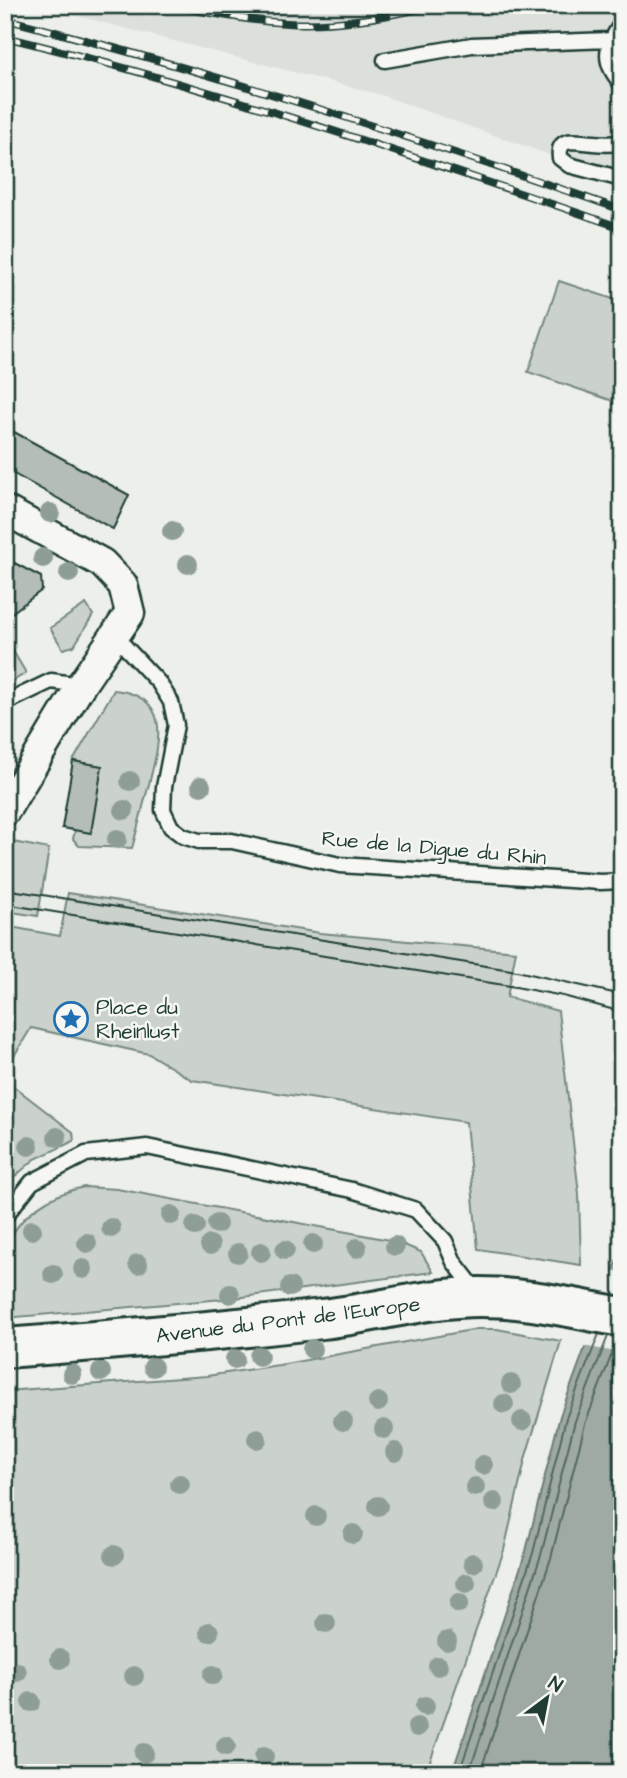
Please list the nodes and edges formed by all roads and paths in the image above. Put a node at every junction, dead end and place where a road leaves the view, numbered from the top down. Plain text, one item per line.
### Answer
1 (622, 23) edge
2 (610, 40) junction
3 (385, 60) dead end
4 (622, 84) edge
5 (622, 143) edge
6 (622, 178) edge
7 (5, 510) edge
8 (122, 624) junction
9 (81, 685) junction
10 (5, 703) edge
11 (5, 811) edge
12 (622, 881) edge
13 (5, 1216) edge
14 (481, 1297) junction
15 (622, 1317) edge
16 (5, 1348) edge

1 - 2 lane
2 - 3 lane
2 - 4 lane
5 - 6 lane
7 - 8 street
8 - 9 street
8 - 12 lane, Rue de la Digue du Rhin
9 - 10 lane
9 - 11 street
13 - 14 lane
14 - 15 main road, Avenue du Pont de l'Europe
14 - 16 main road, Avenue du Pont de l'Europe

